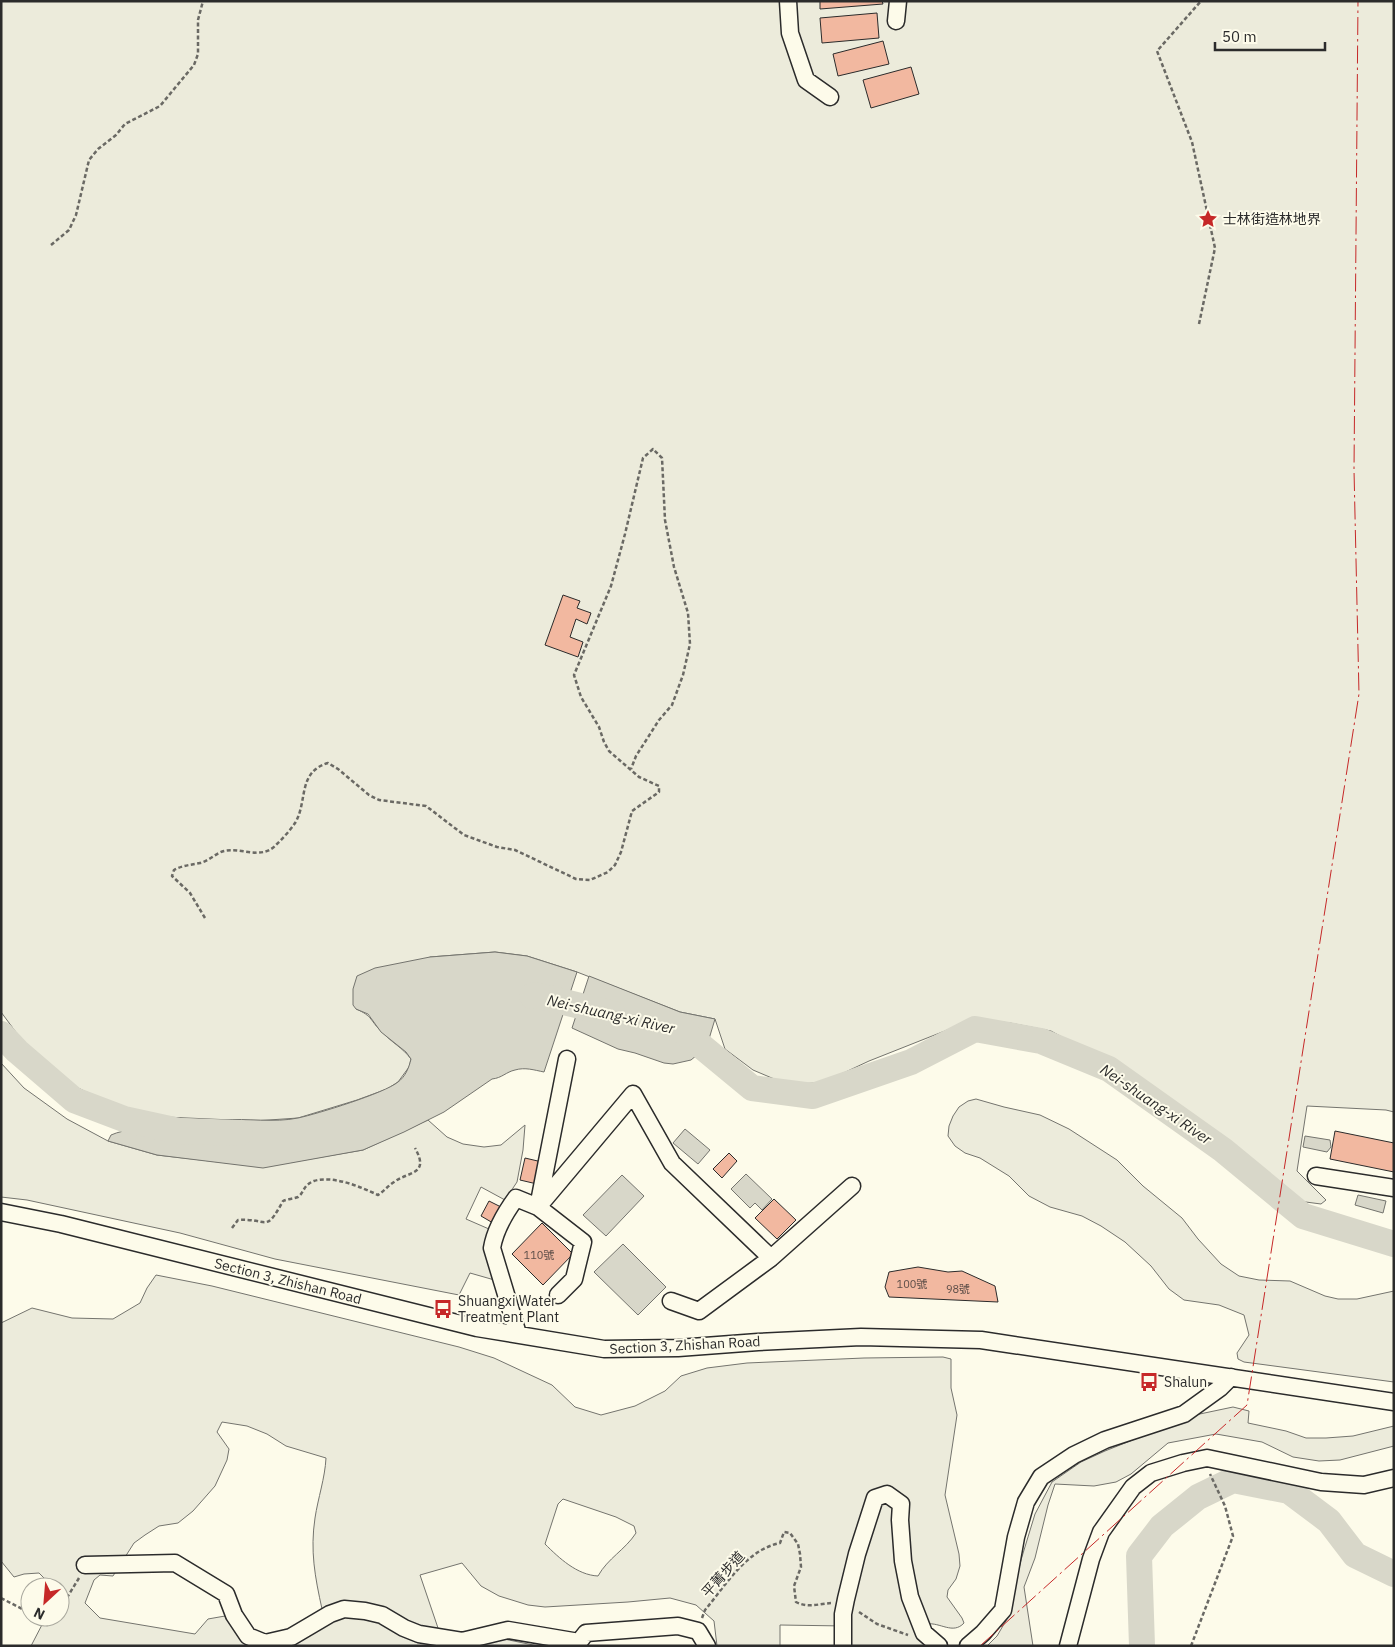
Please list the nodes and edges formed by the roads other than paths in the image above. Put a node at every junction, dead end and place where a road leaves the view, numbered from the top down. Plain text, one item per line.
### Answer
1 (788, 1) edge
2 (898, 1) edge
3 (896, 21) dead end
4 (830, 97) dead end
5 (567, 1059) dead end
6 (1316, 1176) dead end
7 (852, 1186) dead end
8 (1394, 1188) edge
9 (538, 1207) junction
10 (1, 1212) edge
11 (771, 1258) junction
12 (558, 1295) dead end
13 (671, 1302) dead end
14 (518, 1334) junction
15 (1232, 1377) junction
16 (1394, 1402) edge
17 (1394, 1478) edge
18 (85, 1565) road end
19 (694, 1638) edge
20 (579, 1644) edge
21 (707, 1646) edge
22 (843, 1646) edge
23 (938, 1646) edge
24 (968, 1646) edge
25 (1068, 1646) edge

1 - 4 street
2 - 3 street
5 - 9 street
6 - 8 street
7 - 11 street
9 - 11 street
9 - 12 street
9 - 14 street
10 - 14 street, Section 3, Zhishan Road
11 - 13 street
14 - 15 street, Section 3, Zhishan Road
15 - 16 street, Section 3, Zhishan Road
15 - 24 street
17 - 25 street
18 - 20 street
19 - 20 street
19 - 21 street
22 - 23 street

